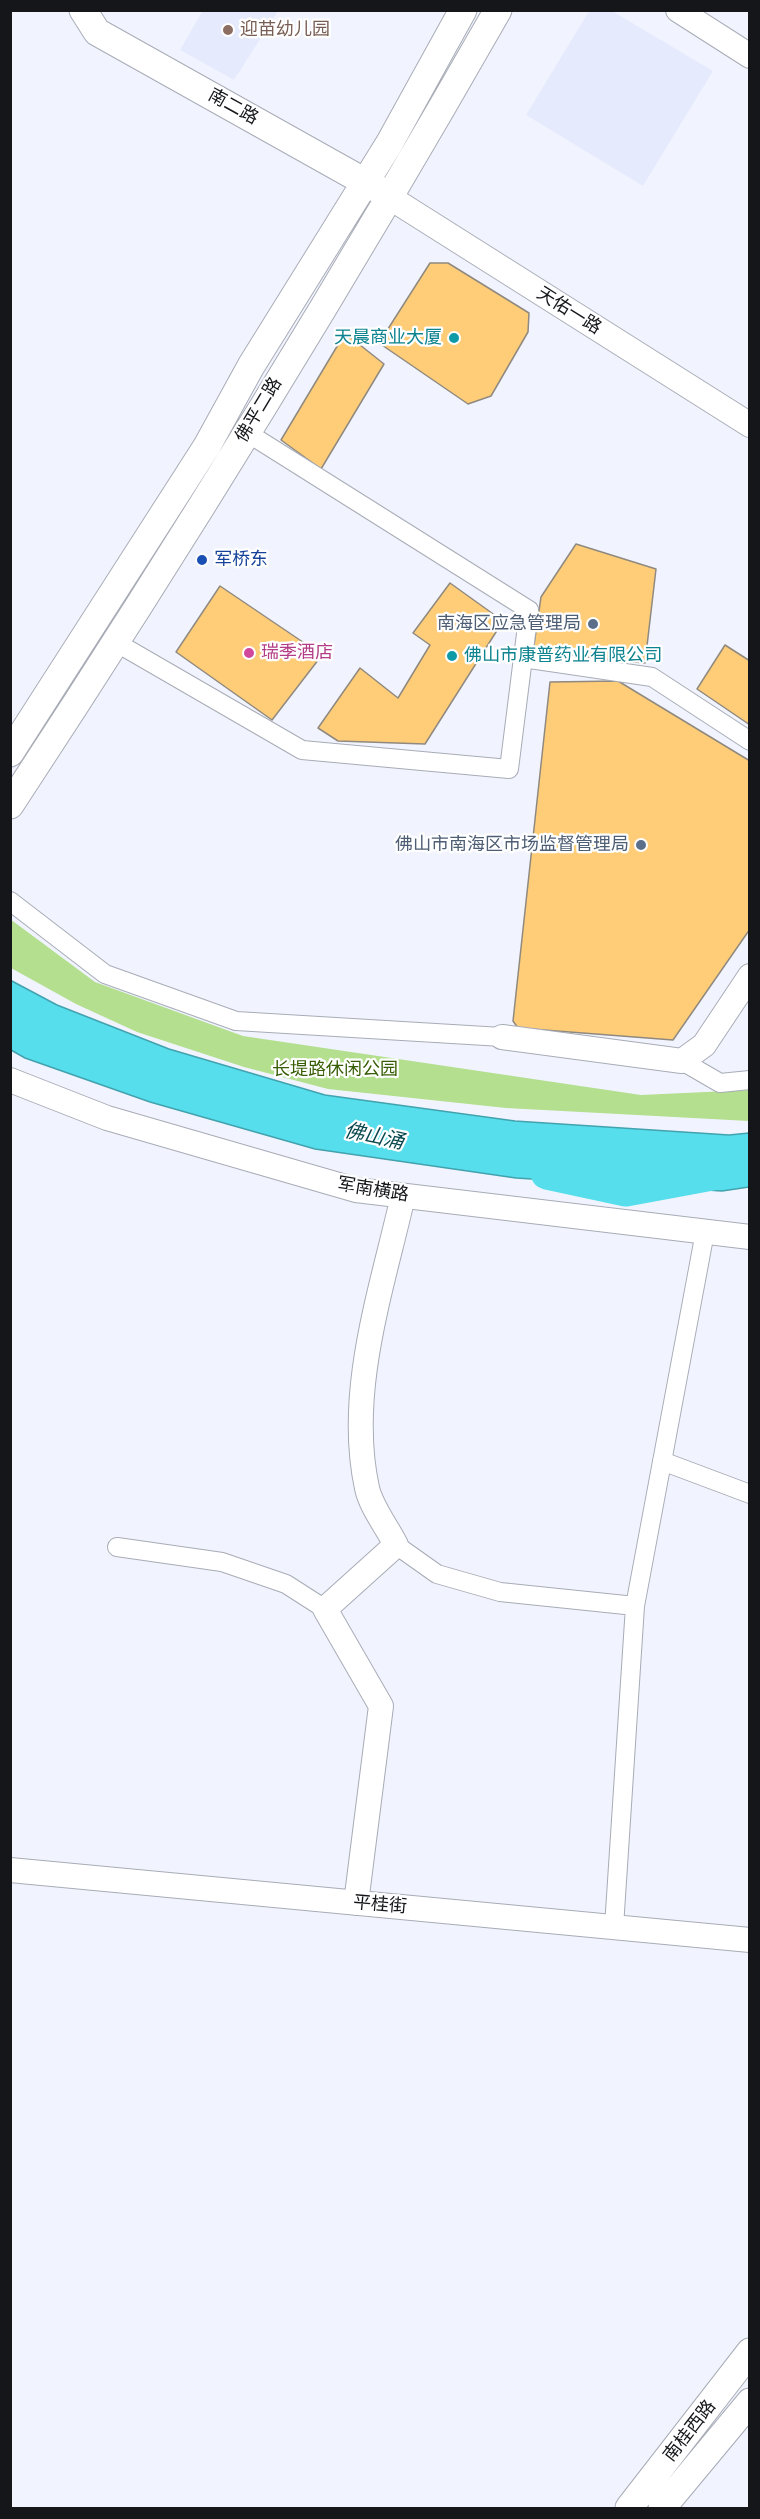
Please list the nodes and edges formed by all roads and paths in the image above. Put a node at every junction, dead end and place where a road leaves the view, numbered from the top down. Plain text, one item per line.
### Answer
1 (83, 10) edge
2 (463, 10) edge
3 (498, 10) edge
4 (678, 10) edge
5 (750, 56) edge
6 (366, 181) junction
7 (389, 197) junction
8 (750, 425) edge
9 (246, 432) junction
10 (117, 643) junction
11 (523, 658) junction
12 (750, 741) edge
13 (10, 753) edge
14 (10, 805) edge
15 (10, 901) edge
16 (750, 976) edge
17 (502, 1037) joint
18 (682, 1061) junction
19 (10, 1080) edge
20 (750, 1080) edge
21 (404, 1196) junction
22 (705, 1232) junction
23 (750, 1237) edge
24 (662, 1461) junction
25 (750, 1494) edge
26 (396, 1545) junction
27 (117, 1547) dead end
28 (635, 1606) junction
29 (325, 1609) junction
30 (10, 1870) edge
31 (356, 1903) junction
32 (614, 1927) junction
33 (750, 1940) edge
34 (750, 2352) edge
35 (750, 2402) edge
36 (671, 2506) edge
37 (629, 2508) edge

1 - 6 main road, 南二路
2 - 6 main road, 佛平二路
3 - 7 main road, 佛平二路
4 - 5 street
6 - 7 main road, 南二路
6 - 13 main road, 佛平二路
7 - 8 street, 天佑一路
7 - 9 main road, 佛平二路
9 - 10 main road, 佛平二路
9 - 11 street
10 - 11 street
10 - 14 main road, 佛平二路
11 - 12 street
15 - 17 street
16 - 18 street
17 - 18 street
18 - 20 street
19 - 21 street, 军南横路
21 - 22 street, 军南横路
21 - 26 street
22 - 23 street, 军南横路
22 - 24 street
24 - 25 street
24 - 28 street
26 - 28 street
26 - 29 street
27 - 29 street
28 - 32 street
29 - 31 street
30 - 31 street, 平桂街
31 - 32 street, 平桂街
32 - 33 street, 平桂街
34 - 37 main road, 南桂西路
35 - 36 main road, 南桂西路

